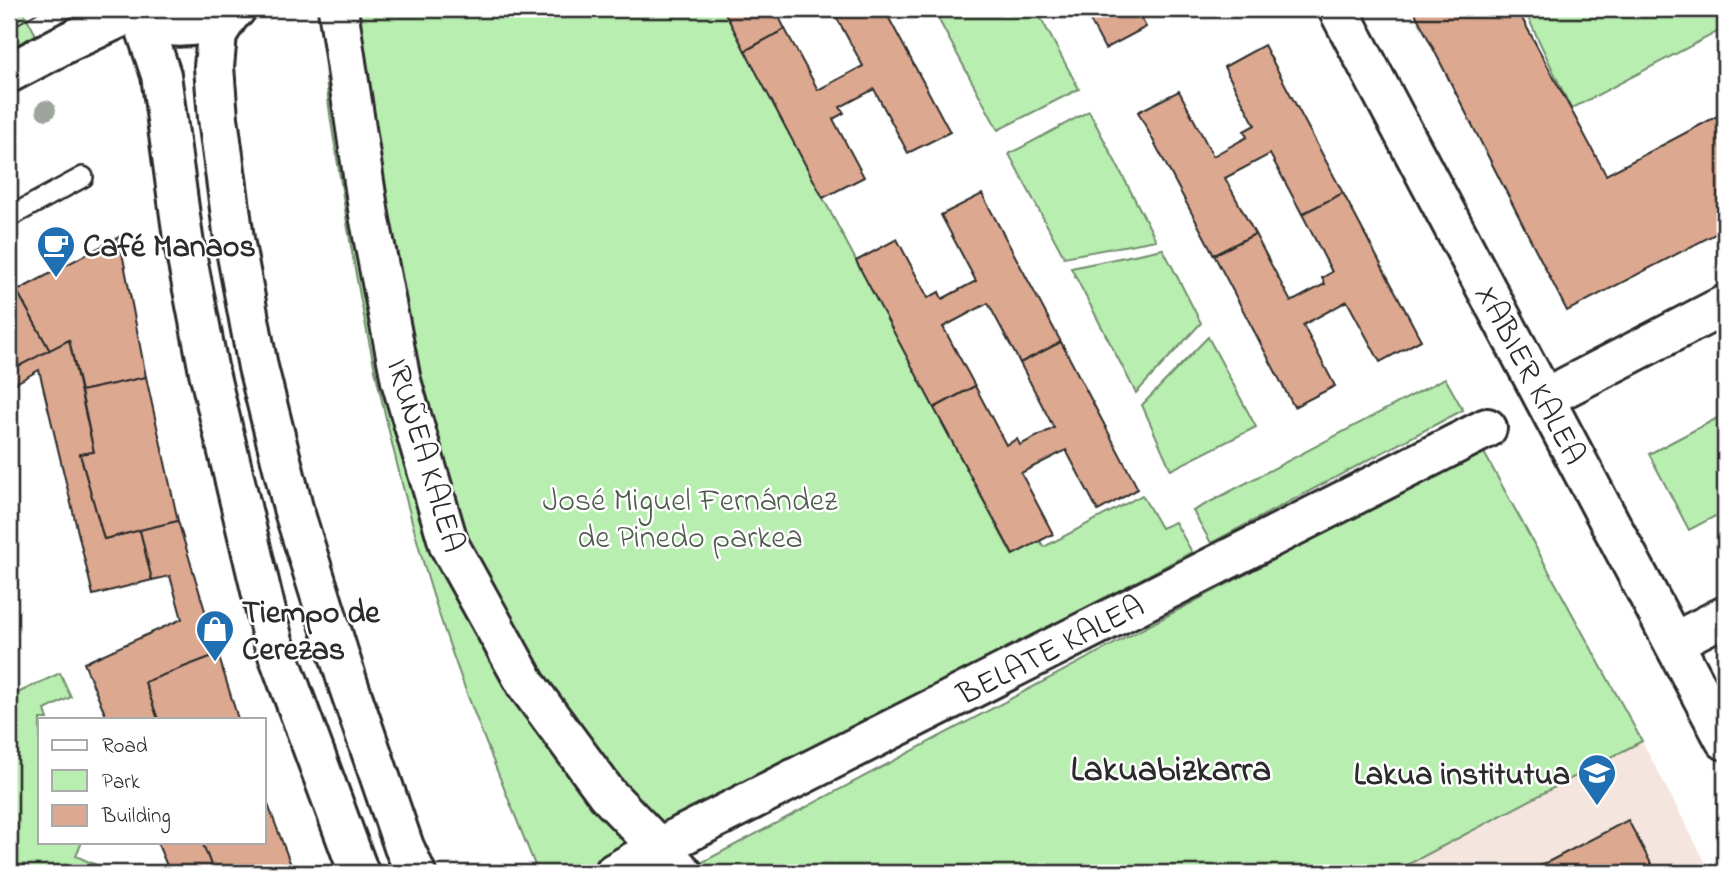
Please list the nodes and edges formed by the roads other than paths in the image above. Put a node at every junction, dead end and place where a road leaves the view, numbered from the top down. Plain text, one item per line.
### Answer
1 (338, 9) edge
2 (1338, 9) edge
3 (233, 11) edge
4 (131, 14) edge
5 (9, 73) edge
6 (83, 177) dead end
7 (9, 217) edge
8 (1725, 305) edge
9 (1545, 398) junction
10 (1487, 428) dead end
11 (1725, 616) edge
12 (1674, 642) junction
13 (1725, 740) edge
14 (671, 860) edge
15 (359, 873) edge
16 (416, 873) edge
17 (614, 873) edge

1 - 14 street, IRUÑEA KALEA
2 - 9 street, XABIER KALEA
3 - 4 street
3 - 16 street
4 - 5 street
4 - 15 street
6 - 7 lane
8 - 9 street
9 - 12 street, XABIER KALEA
10 - 14 street, BELATE KALEA
11 - 12 street
12 - 13 street, XABIER KALEA
14 - 17 street, BELATE KALEA

